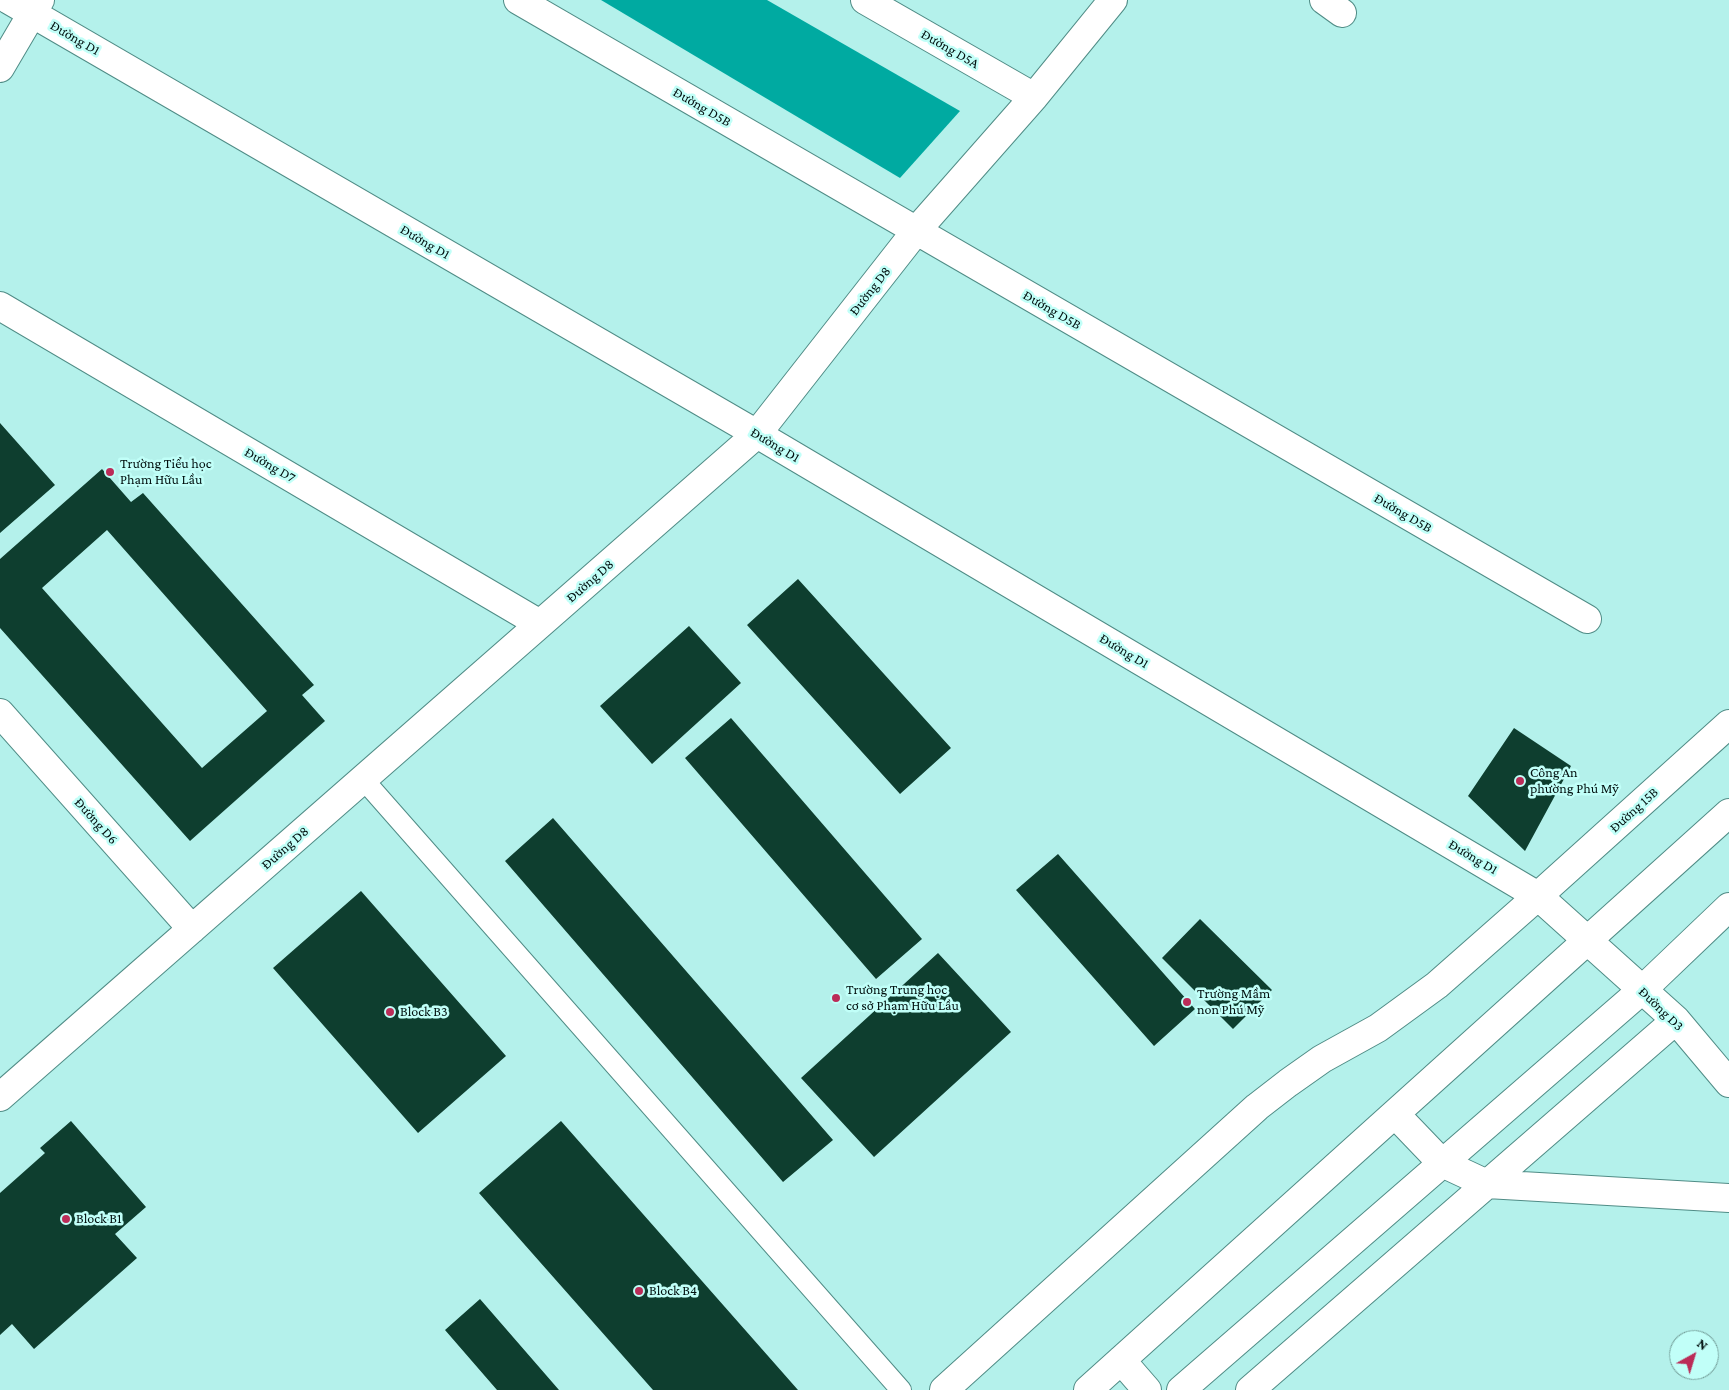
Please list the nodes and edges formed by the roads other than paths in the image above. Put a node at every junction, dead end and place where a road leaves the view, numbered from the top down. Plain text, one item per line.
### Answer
1 (518, 0) edge
2 (866, 0) edge
3 (1113, 0) edge
4 (27, 4) edge
5 (0, 68) edge
6 (1034, 97) junction
7 (916, 231) junction
8 (0, 306) edge
9 (757, 434) junction
10 (1587, 619) dead end
11 (540, 624) junction
12 (0, 713) edge
13 (1729, 724) edge
14 (363, 779) junction
15 (1729, 813) edge
16 (1538, 896) junction
17 (1729, 907) edge
18 (192, 929) junction
19 (1588, 941) junction
20 (1642, 990) junction
21 (1676, 1020) junction
22 (1729, 1083) edge
23 (0, 1098) edge
24 (1395, 1114) junction
25 (1442, 1163) junction
26 (1487, 1184) junction
27 (1729, 1198) edge
28 (1121, 1360) junction
29 (901, 1390) edge
30 (944, 1390) edge
31 (1088, 1390) edge
32 (1146, 1390) edge
33 (1181, 1390) edge
34 (1250, 1390) edge

1 - 7 street, Đường D5B
2 - 6 street, Đường D5A
3 - 6 street, Đường D8
4 - 5 street
4 - 9 street, Đường D1
6 - 7 street, Đường D8
7 - 9 street, Đường D8
7 - 10 street, Đường D5B
8 - 11 street, Đường D7
9 - 11 street, Đường D8
9 - 16 street, Đường D1
11 - 14 street, Đường D8
12 - 18 street, Đường D6
13 - 16 street, Đường 15B
14 - 18 street, Đường D8
14 - 29 lane
15 - 19 street
16 - 19 street, Đường D1
16 - 30 street, Đường 15B
17 - 20 street
18 - 23 street, Đường D8
19 - 20 street, Đường D3
19 - 24 street
20 - 21 street, Đường D3
20 - 25 street
21 - 22 street, Đường D3
21 - 26 street
24 - 25 street
24 - 28 street
25 - 26 street
25 - 33 street
26 - 27 street
26 - 34 street
28 - 31 street
28 - 32 street

